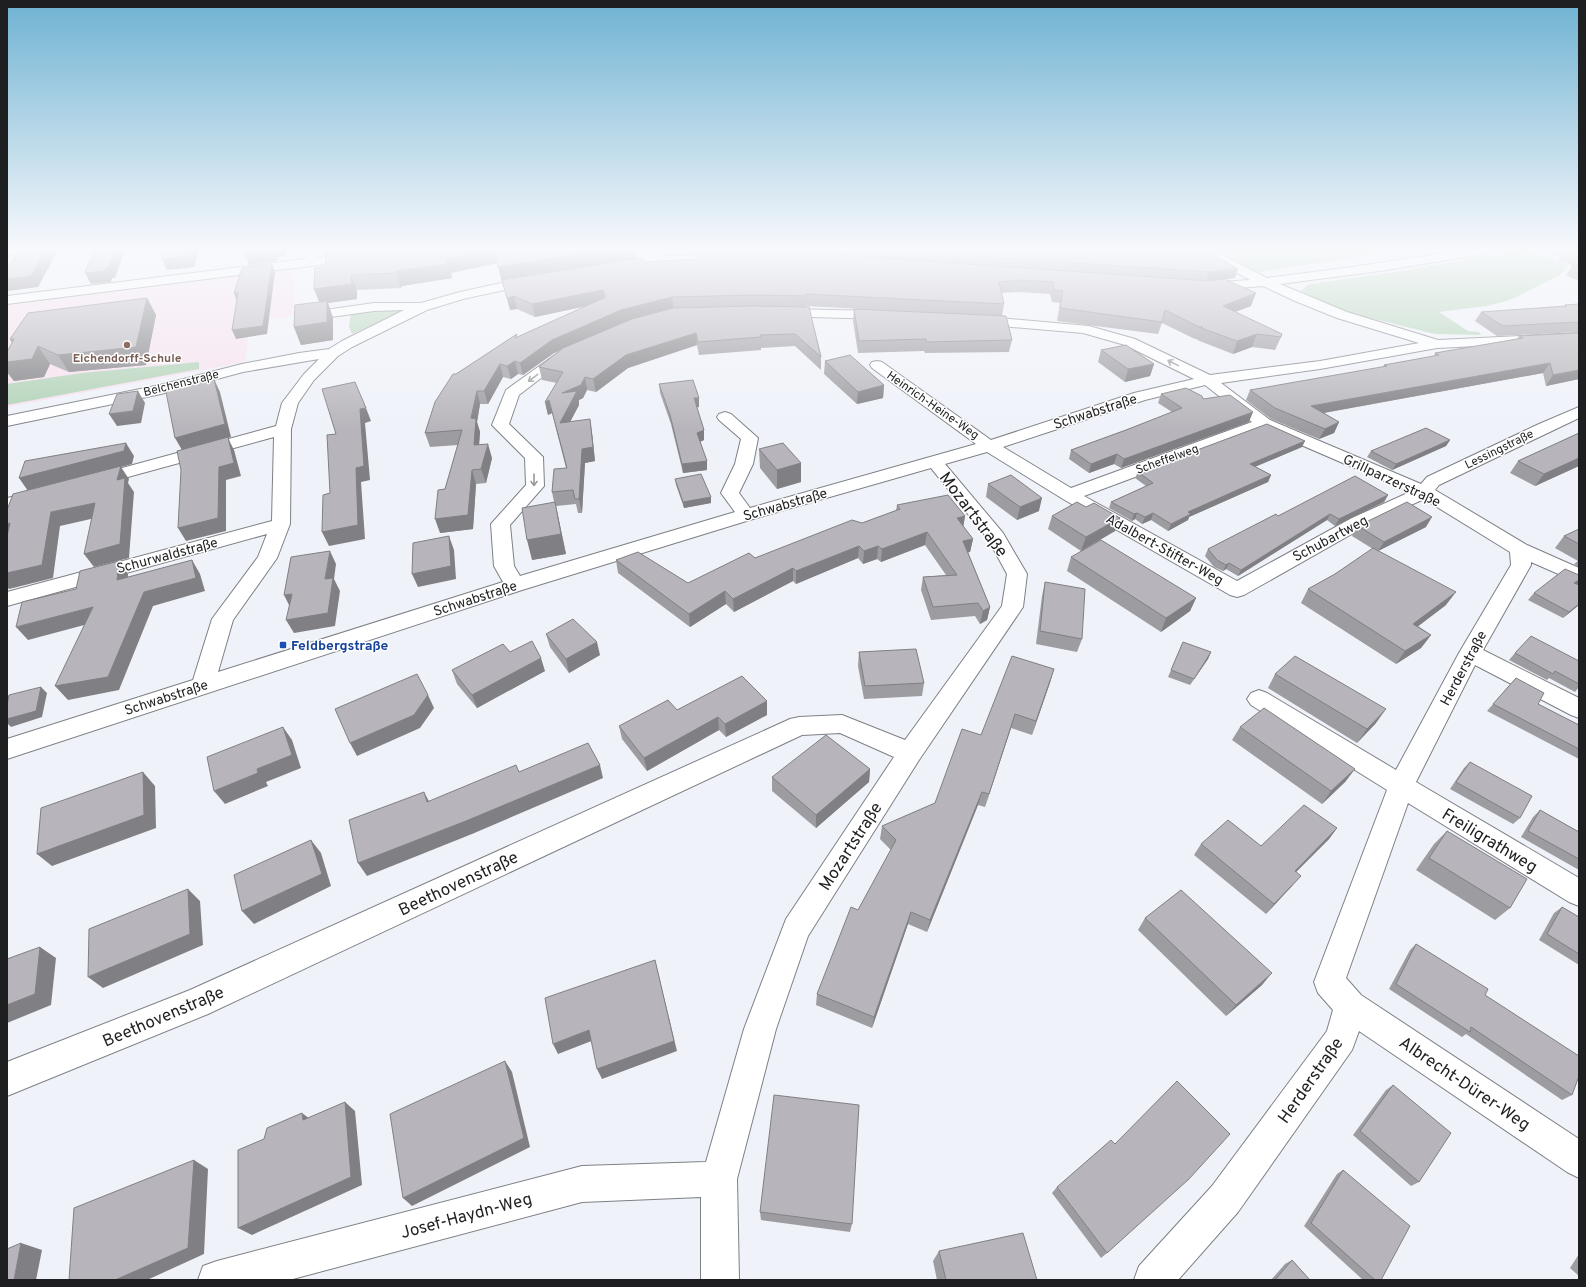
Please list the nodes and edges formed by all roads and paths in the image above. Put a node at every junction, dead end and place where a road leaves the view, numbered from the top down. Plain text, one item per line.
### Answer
1 (352, 310) edge
2 (415, 310) edge
3 (1331, 310) edge
4 (770, 313) edge
5 (897, 316) edge
6 (302, 317) edge
7 (960, 320) edge
8 (1579, 337) edge
9 (1437, 344) junction
10 (574, 351) edge
11 (333, 353) junction
12 (876, 365) dead end
13 (1208, 380) junction
14 (1579, 412) edge
15 (725, 417) dead end
16 (7, 421) edge
17 (1264, 423) junction
18 (283, 429) junction
19 (989, 446) junction
20 (934, 461) junction
21 (76, 486) edge
22 (53, 492) edge
23 (1424, 492) junction
24 (1069, 495) junction
25 (7, 504) edge
26 (746, 514) junction
27 (281, 524) junction
28 (1520, 549) junction
29 (1579, 576) edge
30 (515, 585) junction
31 (1237, 590) joint
32 (7, 599) edge
33 (1470, 653) junction
34 (203, 685) junction
35 (1259, 698) dead end
36 (1579, 709) edge
37 (7, 749) edge
38 (910, 753) junction
39 (1401, 786) junction
40 (1579, 893) edge
41 (1350, 1006) junction
42 (7, 1079) edge
43 (1579, 1160) edge
44 (719, 1179) junction
45 (217, 1280) edge
46 (720, 1280) edge
47 (1154, 1280) edge

1 - 6 street
2 - 11 street
3 - 9 street
4 - 5 street
13 -> 7 street, Grillparzerstraße
8 - 9 street, Schwabstraße
9 - 13 street, Schwabstraße
10 -> 30 street
11 - 16 street, Belchenstraße
11 - 18 street
12 - 19 street, Heinrich-Heine-Weg
13 - 17 street, Grillparzerstraße
13 - 19 street, Schwabstraße
14 - 23 street, Lessingstraße
15 - 26 street
17 - 23 street, Grillparzerstraße
17 - 24 street, Scheffelweg
18 - 21 street
18 - 27 street
19 - 20 street, Schwabstraße
19 - 24 street, Adalbert-Stifter-Weg
20 - 26 street, Schwabstraße
20 - 38 street, Mozartstraße
22 - 25 street
23 - 28 street, Grillparzerstraße
23 - 31 street, Schubartweg
24 - 31 street, Adalbert-Stifter-Weg
26 - 30 street, Schwabstraße
27 - 32 street, Schurwaldstraße
27 - 34 street
28 - 29 street, Grillparzerstraße
28 - 33 street, Herderstraße
30 - 34 street, Schwabstraße
33 - 36 street
33 - 39 street, Herderstraße
34 - 37 street, Schwabstraße
35 - 39 street
38 - 42 street, Beethovenstraße
38 - 44 street, Mozartstraße
39 - 40 street, Freiligrathweg
39 - 41 street, Herderstraße
41 - 43 street, Albrecht-Dürer-Weg
41 - 47 street, Herderstraße
44 - 45 street, Josef-Haydn-Weg
44 - 46 street, Mozartstraße

